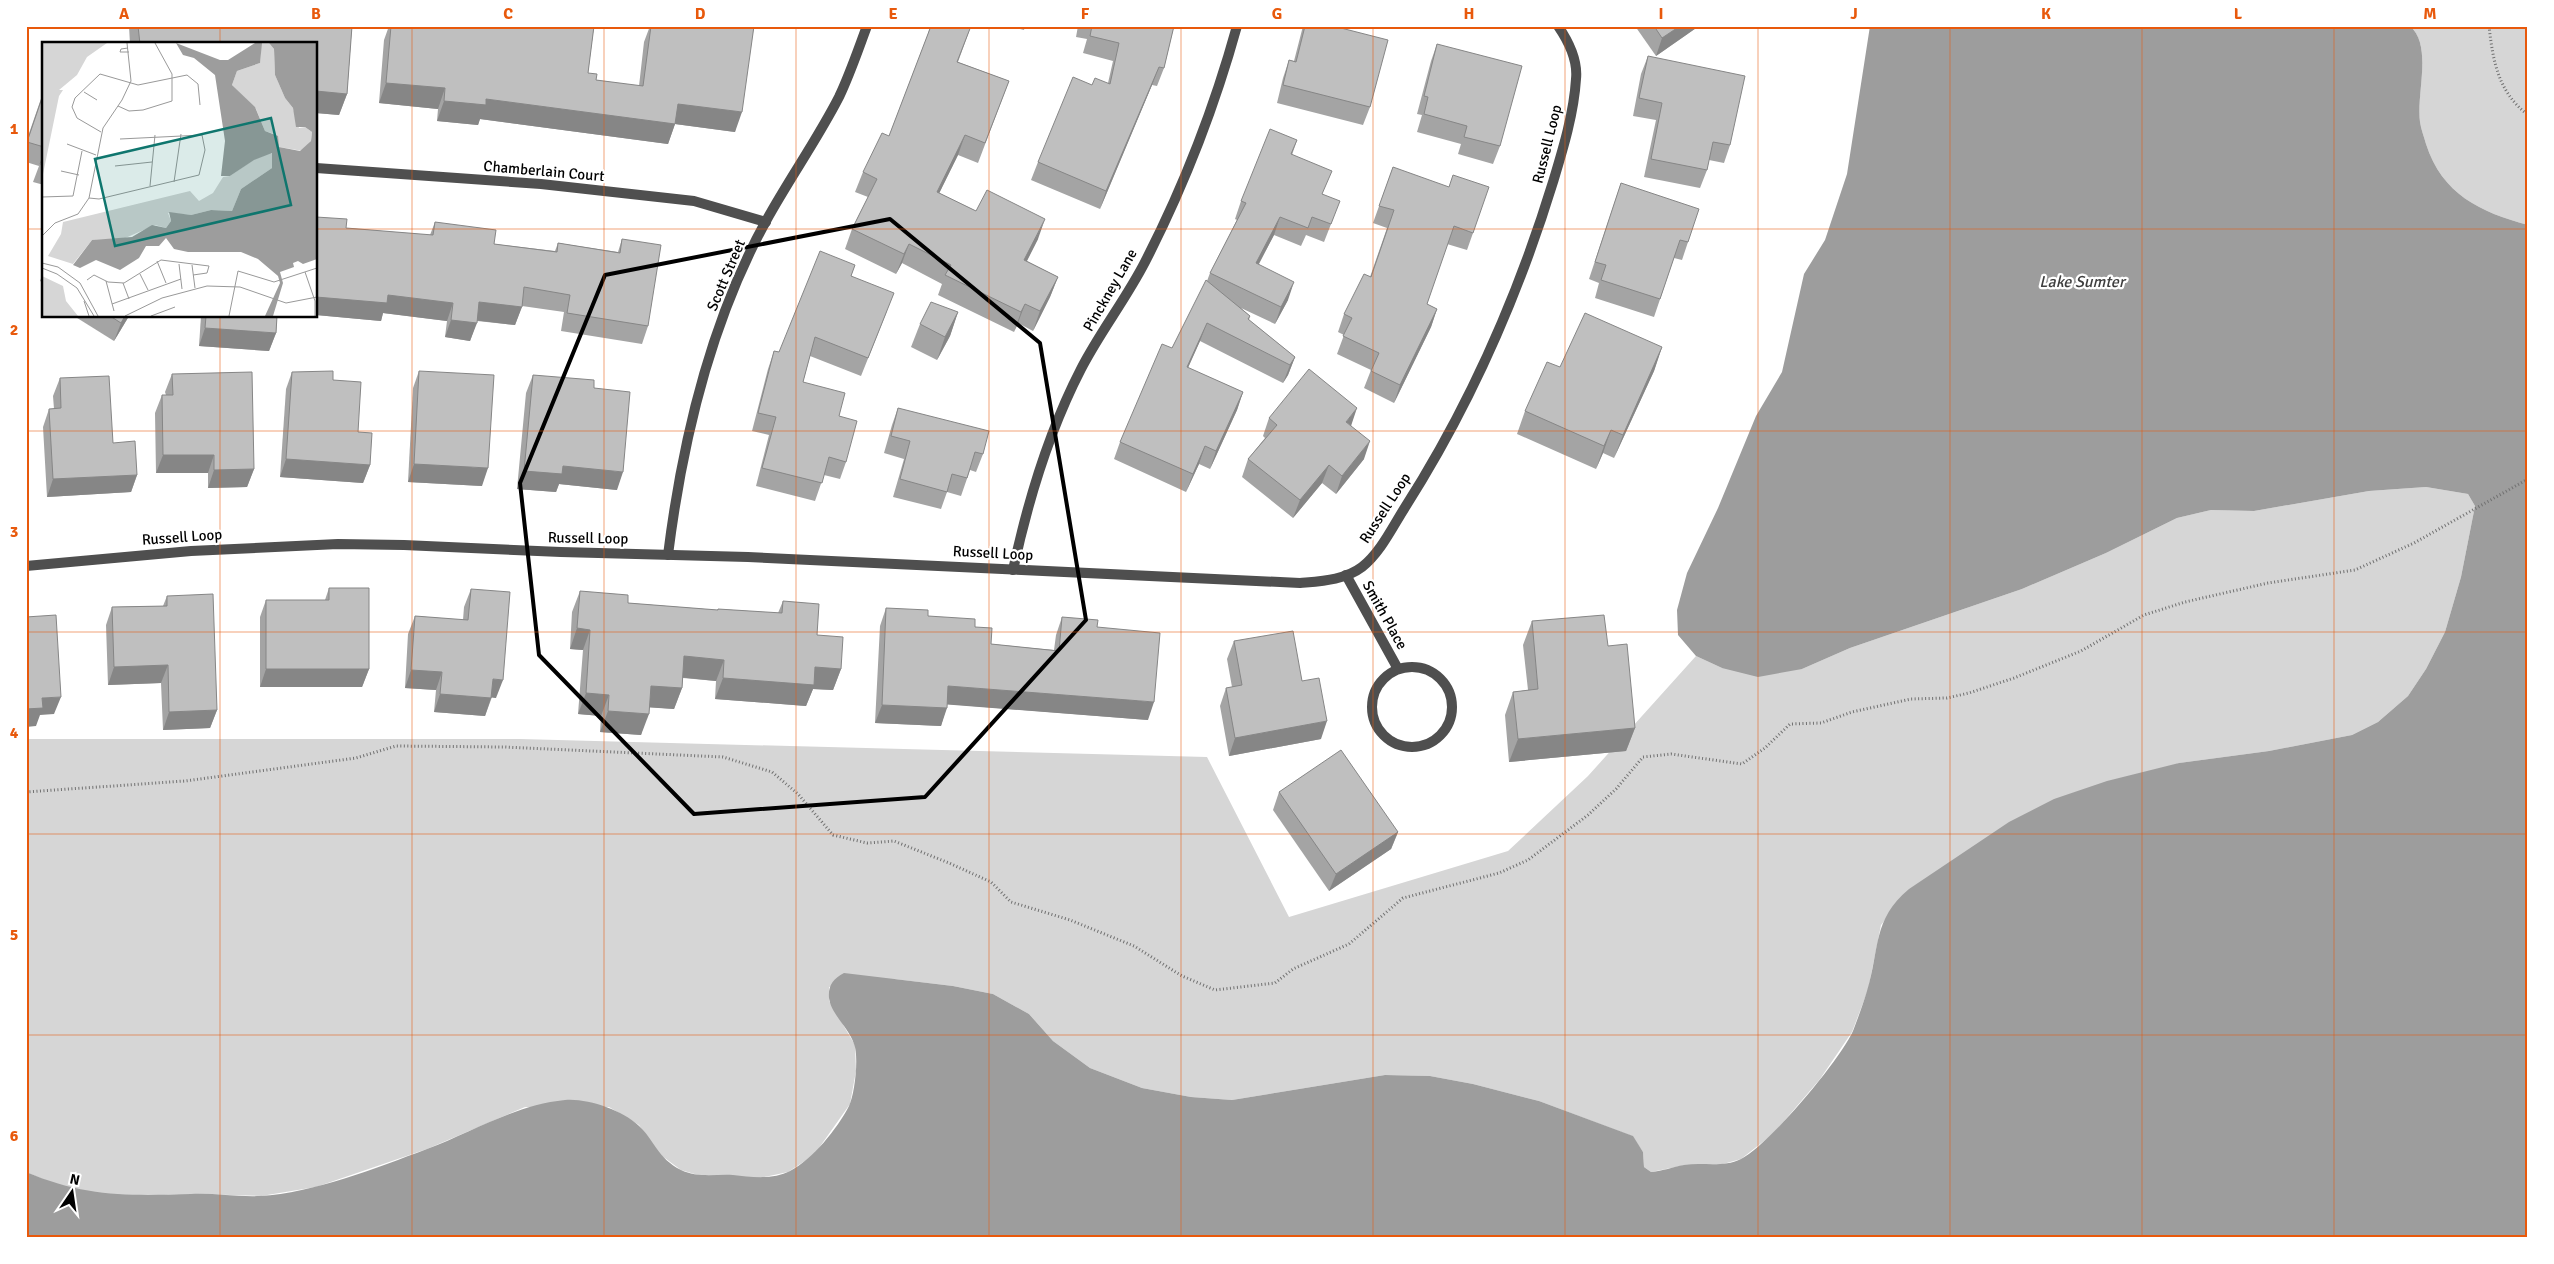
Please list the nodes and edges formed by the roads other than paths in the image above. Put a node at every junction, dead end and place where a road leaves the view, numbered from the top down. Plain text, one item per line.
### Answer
1 (867, 26) edge
2 (1237, 26) edge
3 (1558, 26) edge
4 (318, 168) edge
5 (766, 222) junction
6 (668, 554) junction
7 (26, 566) edge
8 (1013, 570) junction
9 (1346, 575) junction
10 (1398, 669) junction

1 - 5 street, Scott Street
2 - 8 street, Pinckney Lane
3 - 9 street, Russell Loop
4 - 5 street, Chamberlain Court
5 - 6 street, Scott Street
6 - 7 street, Russell Loop
6 - 8 street, Russell Loop
8 - 9 street, Russell Loop
9 - 10 street, Smith Place
10 - 10 street, Smith Place

